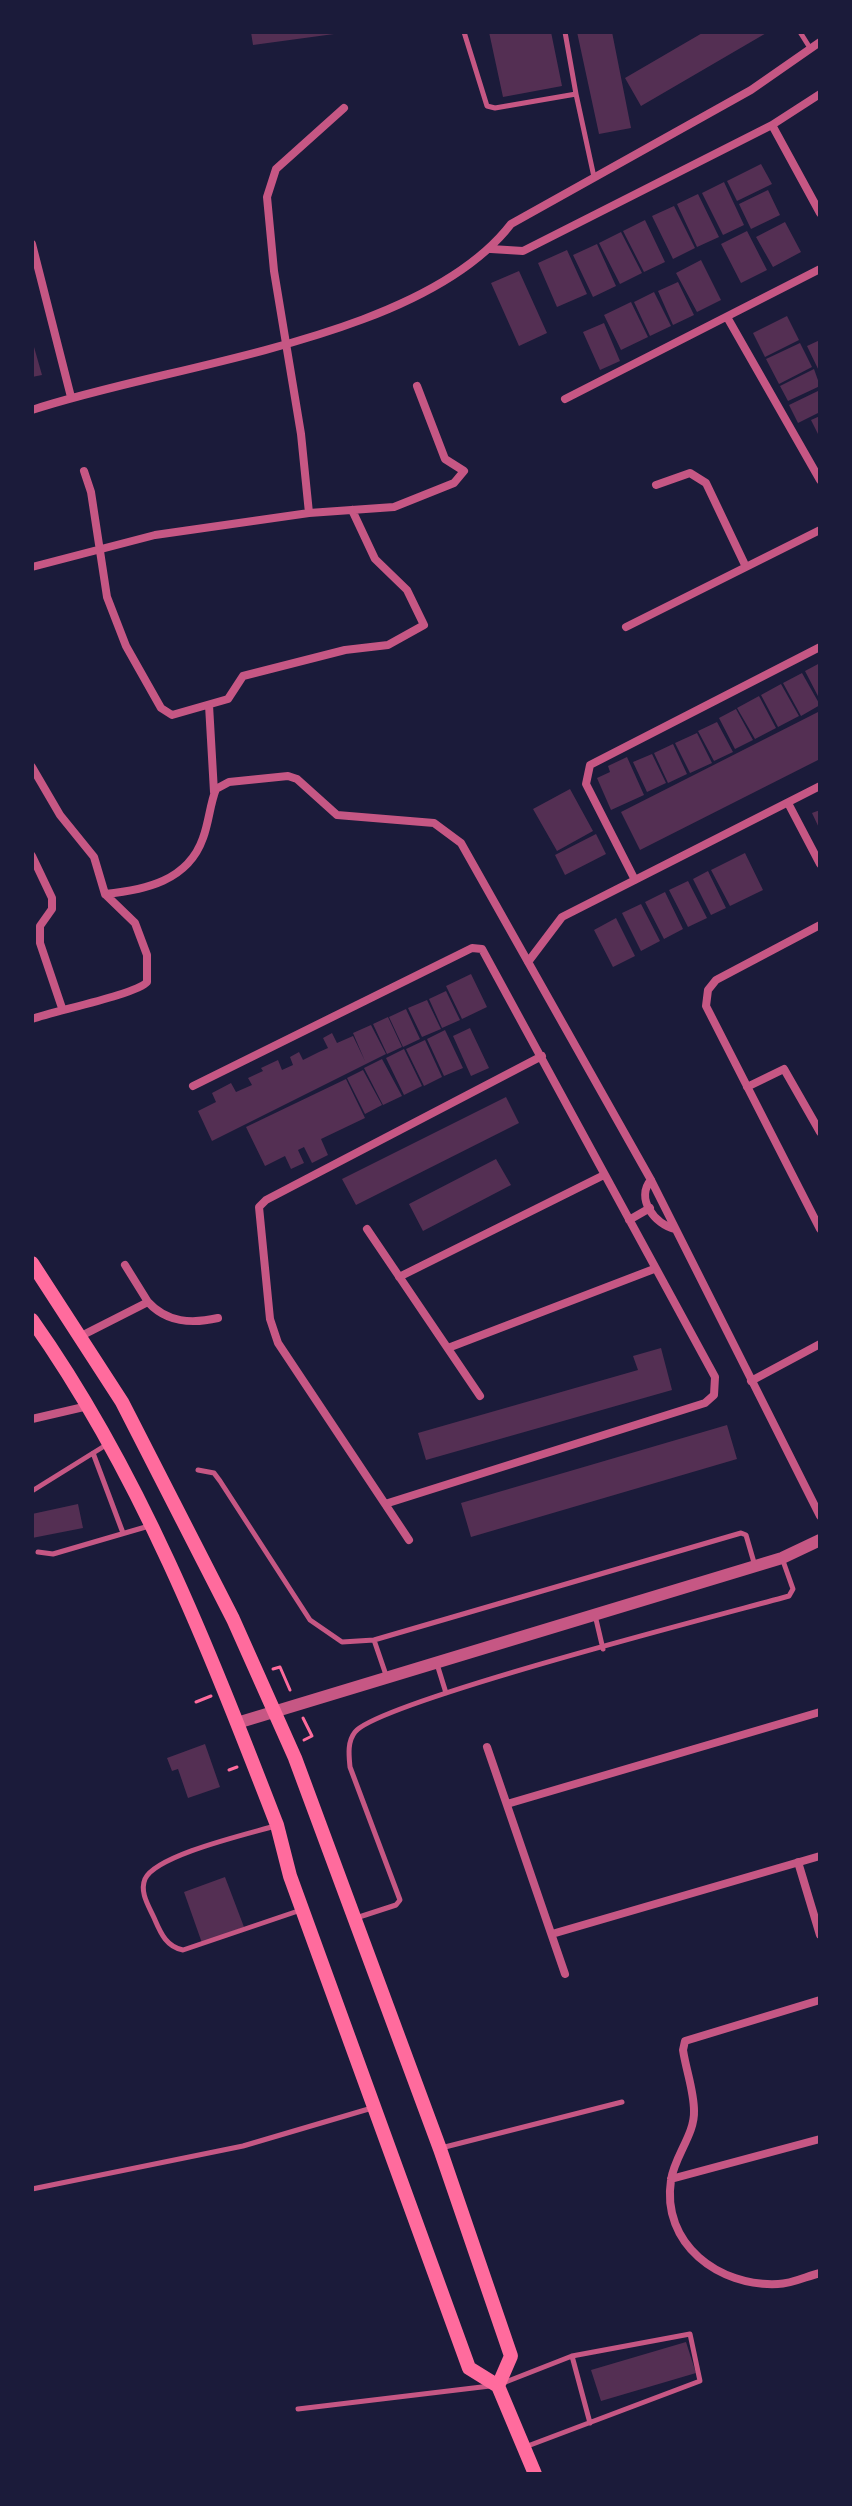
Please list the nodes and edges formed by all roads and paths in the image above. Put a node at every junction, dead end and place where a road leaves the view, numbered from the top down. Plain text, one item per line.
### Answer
1 (464, 32) edge
2 (565, 32) edge
3 (800, 32) edge
4 (820, 42) edge
5 (811, 49) junction
6 (576, 94) junction
7 (820, 94) edge
8 (344, 108) dead end
9 (772, 125) junction
10 (594, 177) junction
11 (820, 213) edge
12 (32, 244) edge
13 (491, 249) junction
14 (820, 269) edge
15 (727, 317) junction
16 (284, 343) junction
17 (417, 386) dead end
18 (71, 397) junction
19 (565, 399) dead end
20 (32, 410) edge
21 (84, 471) dead end
22 (820, 480) edge
23 (656, 485) dead end
24 (352, 510) junction
25 (309, 513) junction
26 (820, 530) edge
27 (98, 551) junction
28 (32, 567) edge
29 (746, 567) junction
30 (626, 627) dead end
31 (820, 647) edge
32 (209, 705) junction
33 (32, 767) edge
34 (820, 786) edge
35 (214, 795) junction
36 (788, 803) junction
37 (32, 856) edge
38 (820, 864) edge
39 (635, 880) junction
40 (105, 894) junction
41 (820, 925) edge
42 (528, 962) junction
43 (62, 1008) junction
44 (32, 1019) edge
45 (542, 1056) junction
46 (193, 1086) dead end
47 (747, 1087) junction
48 (820, 1132) edge
49 (604, 1175) junction
50 (651, 1180) junction
51 (820, 1206) edge
52 (650, 1208) junction
53 (811, 1211) junction
54 (629, 1220) junction
55 (367, 1229) dead end
56 (675, 1229) junction
57 (820, 1229) edge
58 (32, 1263) edge
59 (125, 1265) dead end
60 (654, 1269) junction
61 (399, 1277) junction
62 (148, 1302) junction
63 (218, 1318) dead end
64 (32, 1320) edge
65 (81, 1336) junction
66 (820, 1344) edge
67 (448, 1348) junction
68 (751, 1381) junction
69 (480, 1396) dead end
70 (88, 1406) junction
71 (32, 1419) edge
72 (111, 1442) junction
73 (93, 1453) junction
74 (198, 1470) dead end
75 (32, 1491) edge
76 (385, 1504) junction
77 (820, 1516) edge
78 (153, 1524) junction
79 (123, 1533) junction
80 (409, 1540) dead end
81 (820, 1540) edge
82 (38, 1552) dead end
83 (782, 1558) junction
84 (755, 1566) junction
85 (594, 1614) junction
86 (374, 1640) junction
87 (603, 1649) junction
88 (436, 1661) junction
89 (386, 1675) junction
90 (446, 1693) junction
91 (273, 1709) junction
92 (820, 1712) edge
93 (237, 1723) junction
94 (312, 1736) dead end
95 (289, 1745) junction
96 (487, 1747) dead end
97 (252, 1761) junction
98 (229, 1770) dead end
99 (507, 1804) junction
100 (277, 1825) junction
101 (820, 1856) edge
102 (798, 1862) junction
103 (302, 1909) junction
104 (355, 1918) junction
105 (552, 1934) junction
106 (820, 1935) edge
107 (565, 1974) dead end
108 (820, 2000) edge
109 (622, 2102) dead end
110 (377, 2107) junction
111 (820, 2139) edge
112 (440, 2149) junction
113 (671, 2179) junction
114 (32, 2189) edge
115 (820, 2273) edge
116 (572, 2356) junction
117 (498, 2386) junction
118 (298, 2409) dead end
119 (590, 2423) junction
120 (525, 2447) junction
121 (535, 2474) edge

1 - 6 lane
2 - 6 lane
3 - 5 lane
4 - 5 street
5 - 10 street
6 - 10 lane
7 - 9 street
8 - 16 street
9 - 11 street
9 - 13 street
10 - 13 street
12 - 18 street
13 - 16 street
14 - 15 street
15 - 19 street
15 - 22 street
16 - 18 street
16 - 25 street
17 - 24 street
18 - 20 street
21 - 27 street
23 - 29 street
24 - 25 street
24 - 32 street
25 - 27 street
26 - 29 street
27 - 28 street
27 - 32 street
29 - 30 street
31 - 39 street
32 - 35 street
33 - 40 street
34 - 36 street
35 - 40 street
35 - 42 street
36 - 38 street
36 - 39 street
37 - 43 street
39 - 42 street
40 - 43 street
41 - 47 street
42 - 50 street
43 - 44 street
45 - 46 street
45 - 49 street
45 - 76 street
47 - 48 street
47 - 53 street
49 - 54 street
49 - 61 street
50 - 52 street
50 - 56 street
51 - 53 street
52 - 54 street
52 - 56 street
53 - 57 street
54 - 60 street
55 - 61 street
56 - 68 street
58 - 65 main road
59 - 62 street
60 - 67 street
60 - 76 street
61 - 67 street
62 - 63 street
62 - 65 street
64 - 70 main road
65 - 91 main road
66 - 68 street
67 - 69 street
68 - 77 street
70 - 71 street
70 - 72 main road
72 - 73 lane
72 - 78 main road
73 - 75 lane
73 - 79 lane
74 - 86 lane
76 - 80 street
78 - 79 lane
78 - 93 main road
79 - 82 lane
81 - 83 street
83 - 84 street
83 - 87 lane
84 - 85 street
84 - 86 lane
85 - 87 lane
85 - 88 street
86 - 89 lane
87 - 90 lane
88 - 89 street
88 - 90 lane
89 - 91 street
90 - 104 lane
91 - 93 street
91 - 95 main road
92 - 99 street
93 - 97 main road
94 - 95 path
95 - 104 main road
96 - 99 street
97 - 98 path
97 - 100 main road
99 - 105 street
100 - 103 main road
100 - 103 lane
101 - 102 street
102 - 105 street
102 - 106 street
103 - 110 main road
104 - 112 main road
105 - 107 street
108 - 113 street
109 - 112 lane
110 - 114 lane
110 - 117 main road
111 - 113 street
112 - 117 main road
113 - 115 street
116 - 117 lane
116 - 119 lane
116 - 119 lane
117 - 118 lane
117 - 120 main road
119 - 120 lane
120 - 121 main road

